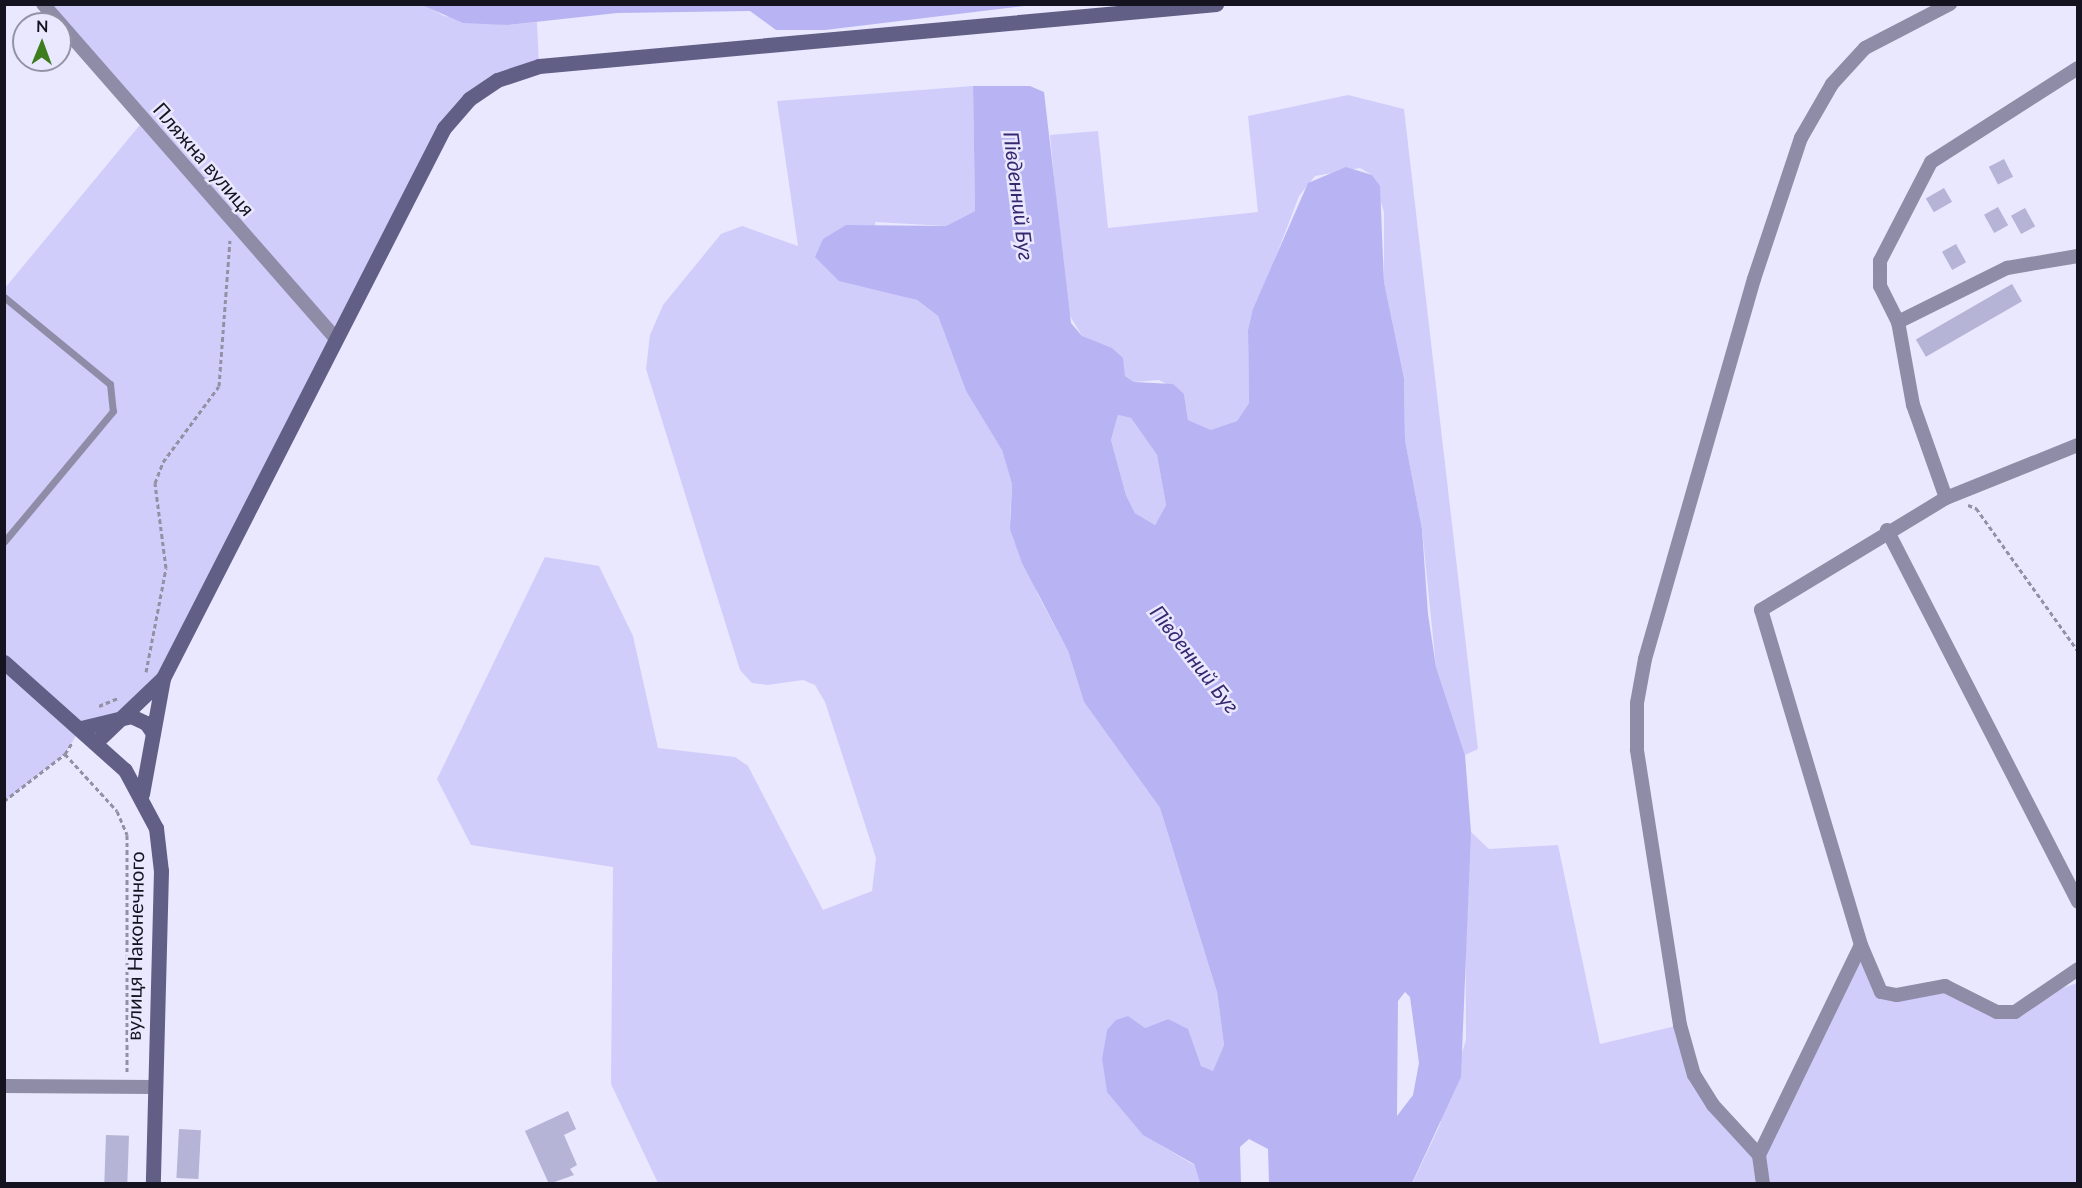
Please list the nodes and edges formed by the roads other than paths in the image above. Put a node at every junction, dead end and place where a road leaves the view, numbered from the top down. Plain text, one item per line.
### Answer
1 (43, 4) edge
2 (1216, 4) edge
3 (1950, 4) edge
4 (2078, 68) edge
5 (2078, 256) edge
6 (4, 297) edge
7 (1898, 322) junction
8 (336, 339) junction
9 (2078, 445) edge
10 (1946, 498) junction
11 (1887, 530) junction
12 (4, 542) edge
13 (4, 662) edge
14 (163, 678) junction
15 (118, 716) junction
16 (81, 728) junction
17 (153, 733) junction
18 (96, 742) junction
19 (142, 794) junction
20 (2078, 902) edge
21 (1861, 945) junction
22 (2078, 969) edge
23 (4, 1086) edge
24 (153, 1087) junction
25 (1759, 1155) junction
26 (153, 1184) edge
27 (1764, 1184) edge

1 - 8 street, Пляжна вулиця
2 - 8 street
3 - 25 street
4 - 7 street
5 - 7 street
6 - 12 lane
7 - 10 street
8 - 14 street
9 - 10 street
10 - 11 street
11 - 20 street
11 - 21 street
13 - 16 street, вулиця Наконечного
14 - 15 street
14 - 17 street
15 - 16 street
15 - 17 street
15 - 18 street
16 - 18 street, вулиця Наконечного
17 - 19 street
18 - 19 street, вулиця Наконечного
19 - 24 street, вулиця Наконечного
21 - 22 street
21 - 25 street
23 - 24 street
24 - 26 street, вулиця Наконечного
25 - 27 street

